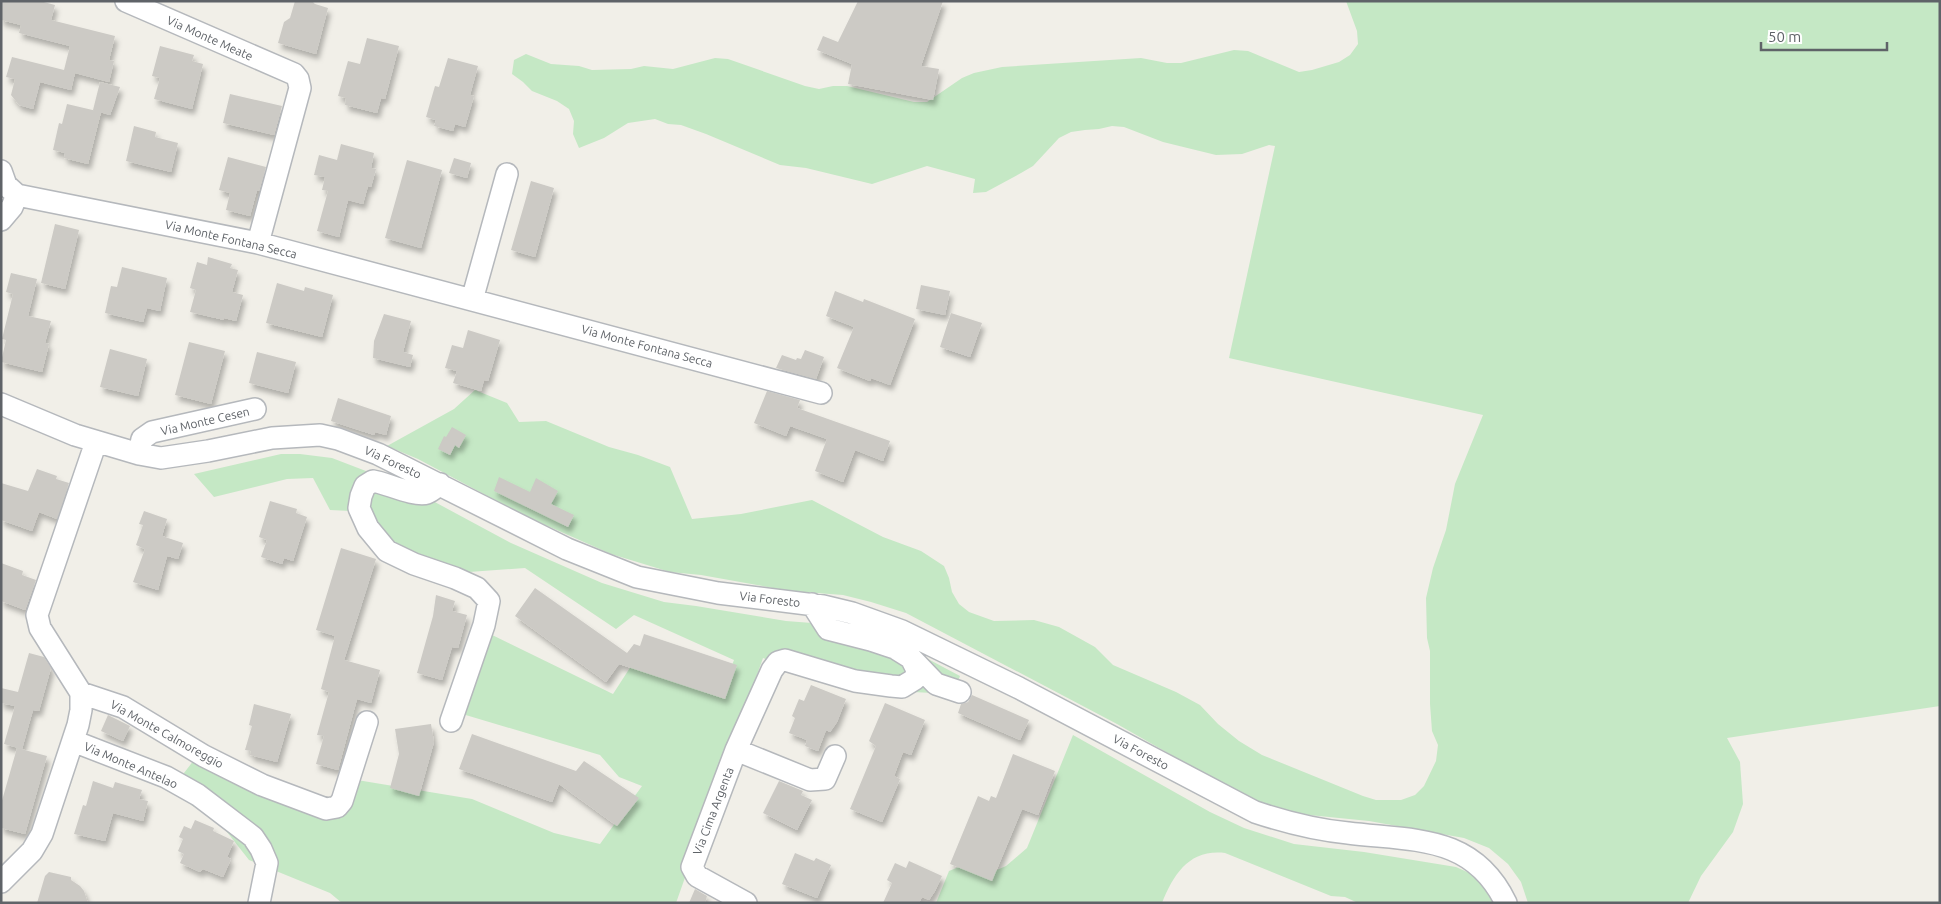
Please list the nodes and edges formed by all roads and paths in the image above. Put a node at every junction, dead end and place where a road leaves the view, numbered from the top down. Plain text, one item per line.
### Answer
1 (126, 1) edge
2 (1, 171) edge
3 (507, 174) dead end
4 (18, 195) junction
5 (1, 220) edge
6 (258, 243) junction
7 (472, 300) junction
8 (822, 393) dead end
9 (1, 404) edge
10 (255, 410) dead end
11 (96, 442) junction
12 (139, 454) junction
13 (440, 484) junction
14 (812, 604) junction
15 (911, 658) junction
16 (960, 692) dead end
17 (81, 693) junction
18 (451, 721) dead end
19 (367, 722) dead end
20 (73, 741) junction
21 (736, 750) junction
22 (834, 756) dead end
23 (9, 863) edge
24 (1, 882) edge
25 (259, 903) edge
26 (746, 903) edge
27 (1506, 903) edge

1 - 6 street, Via Monte Meate
2 - 4 street
3 - 7 street
4 - 5 street
4 - 6 street, Via Monte Fontana Secca
6 - 7 street, Via Monte Fontana Secca
7 - 8 street, Via Monte Fontana Secca
9 - 11 street, Via Foresto
10 - 12 street, Via Monte Cesen
11 - 12 street, Via Foresto
11 - 17 street
12 - 13 street, Via Foresto
13 - 14 street, Via Foresto
13 - 18 street
14 - 15 street
14 - 27 street, Via Foresto
15 - 16 street
15 - 21 street, Via Cima Argenta
17 - 19 street, Via Monte Calmoreggio
17 - 20 street
20 - 23 street
20 - 25 street, Via Monte Antelao
21 - 22 street, Via Cima Argenta
21 - 26 street, Via Cima Argenta
23 - 24 street

